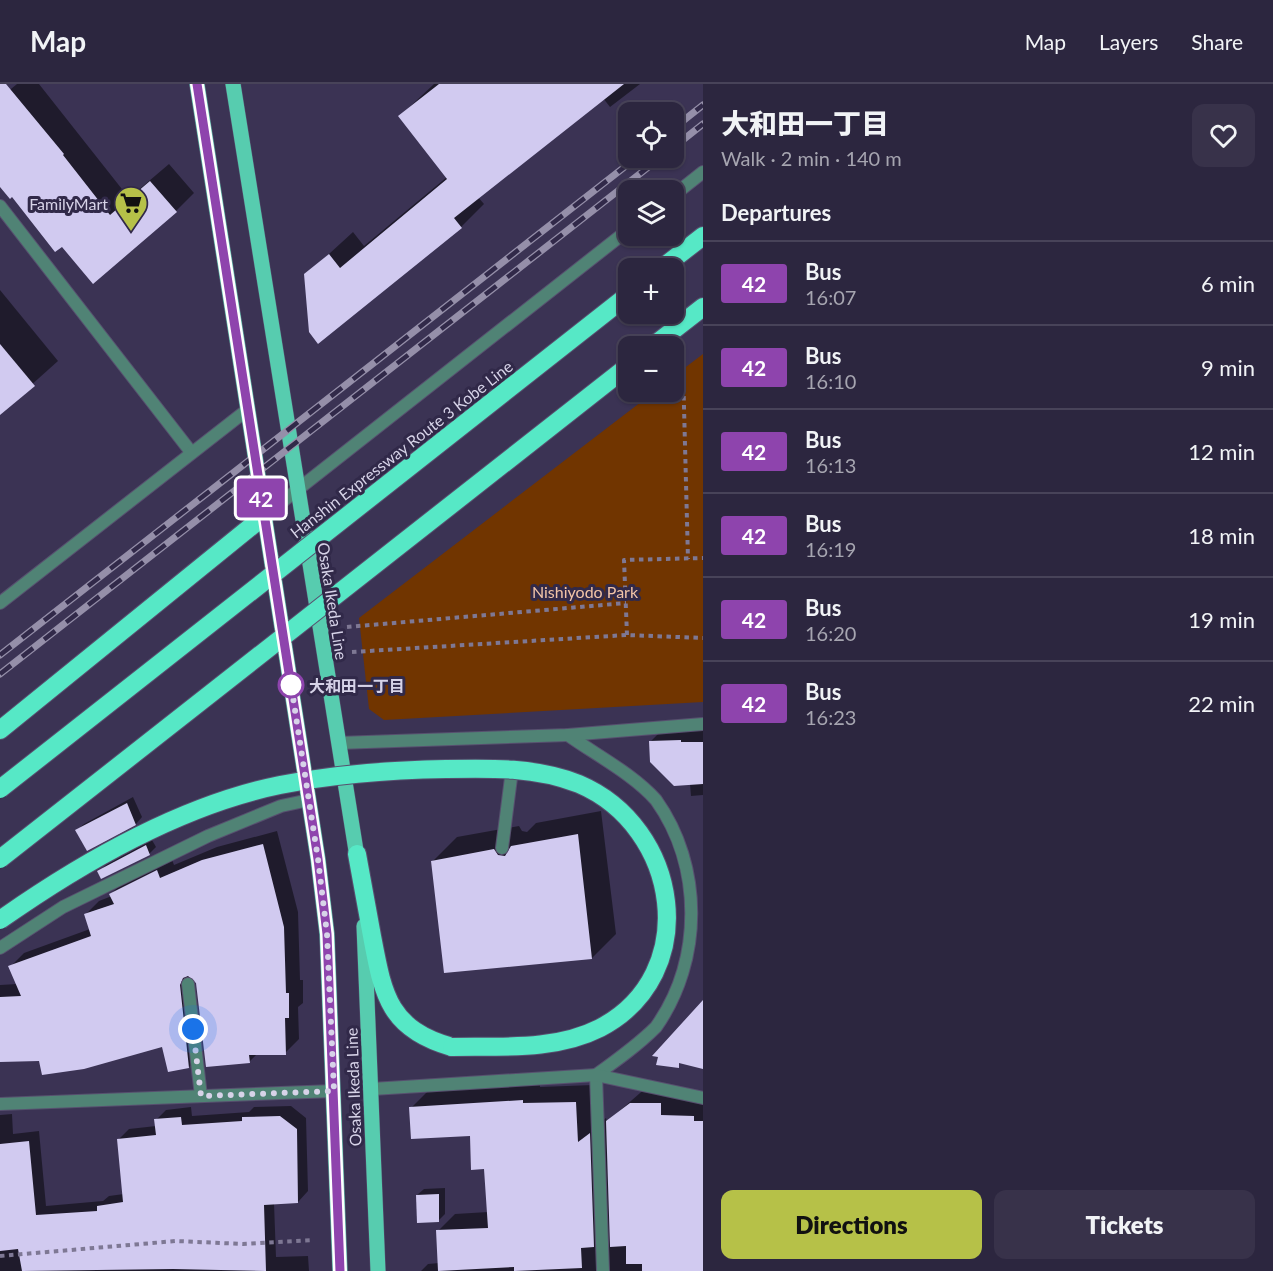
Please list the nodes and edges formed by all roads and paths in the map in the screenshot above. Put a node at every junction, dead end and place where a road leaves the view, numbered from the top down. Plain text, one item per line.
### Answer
1 (197, 84) edge
2 (233, 84) edge
3 (703, 172) edge
4 (684, 187) edge
5 (0, 206) edge
6 (703, 236) edge
7 (618, 238) edge
8 (675, 258) edge
9 (618, 303) edge
10 (703, 307) edge
11 (666, 336) edge
12 (618, 374) edge
13 (684, 402) edge
14 (247, 410) junction
15 (191, 452) junction
16 (297, 490) junction
17 (264, 516) junction
18 (703, 558) edge
19 (688, 559) junction
20 (0, 603) edge
21 (626, 603) junction
22 (347, 627) dead end
23 (627, 634) junction
24 (703, 638) edge
25 (352, 652) dead end
26 (703, 724) edge
27 (0, 730) edge
28 (568, 735) junction
29 (338, 743) junction
30 (512, 770) junction
31 (0, 789) edge
32 (309, 800) junction
33 (502, 848) dead end
34 (357, 854) junction
35 (0, 859) edge
36 (0, 920) edge
37 (0, 948) edge
38 (188, 984) dead end
39 (596, 1075) junction
40 (372, 1089) junction
41 (334, 1091) junction
42 (201, 1096) junction
43 (703, 1098) edge
44 (0, 1104) edge
45 (314, 1240) dead end
46 (0, 1256) edge
47 (340, 1271) edge
48 (378, 1271) edge
49 (603, 1271) edge

1 - 14 main road, Osaka Ikeda Line
2 - 16 main road, Osaka Ikeda Line
3 - 4 street
5 - 15 street
6 - 8 highway
7 - 16 street
9 - 31 highway, Hanshin Expressway Route 3 Kobe Line, bridge
10 - 11 highway
12 - 35 highway, bridge
13 - 19 path
14 - 15 street
14 - 17 main road, Osaka Ikeda Line
15 - 20 street
16 - 17 street
16 - 29 main road, Osaka Ikeda Line
17 - 27 highway
17 - 32 main road, Osaka Ikeda Line
18 - 19 path
19 - 21 path
21 - 22 path
21 - 23 path
23 - 24 path
23 - 25 path
26 - 28 street
28 - 29 street
28 - 39 street
29 - 34 main road, Osaka Ikeda Line
30 - 33 street
30 - 34 highway, bridge
30 - 36 highway, bridge
32 - 37 street
32 - 41 main road, Osaka Ikeda Line
34 - 40 main road, Osaka Ikeda Line
38 - 42 street
39 - 40 street
39 - 43 street
39 - 49 street
40 - 48 main road, Osaka Ikeda Line
41 - 42 street
41 - 47 main road, Osaka Ikeda Line
42 - 44 street
45 - 46 path

